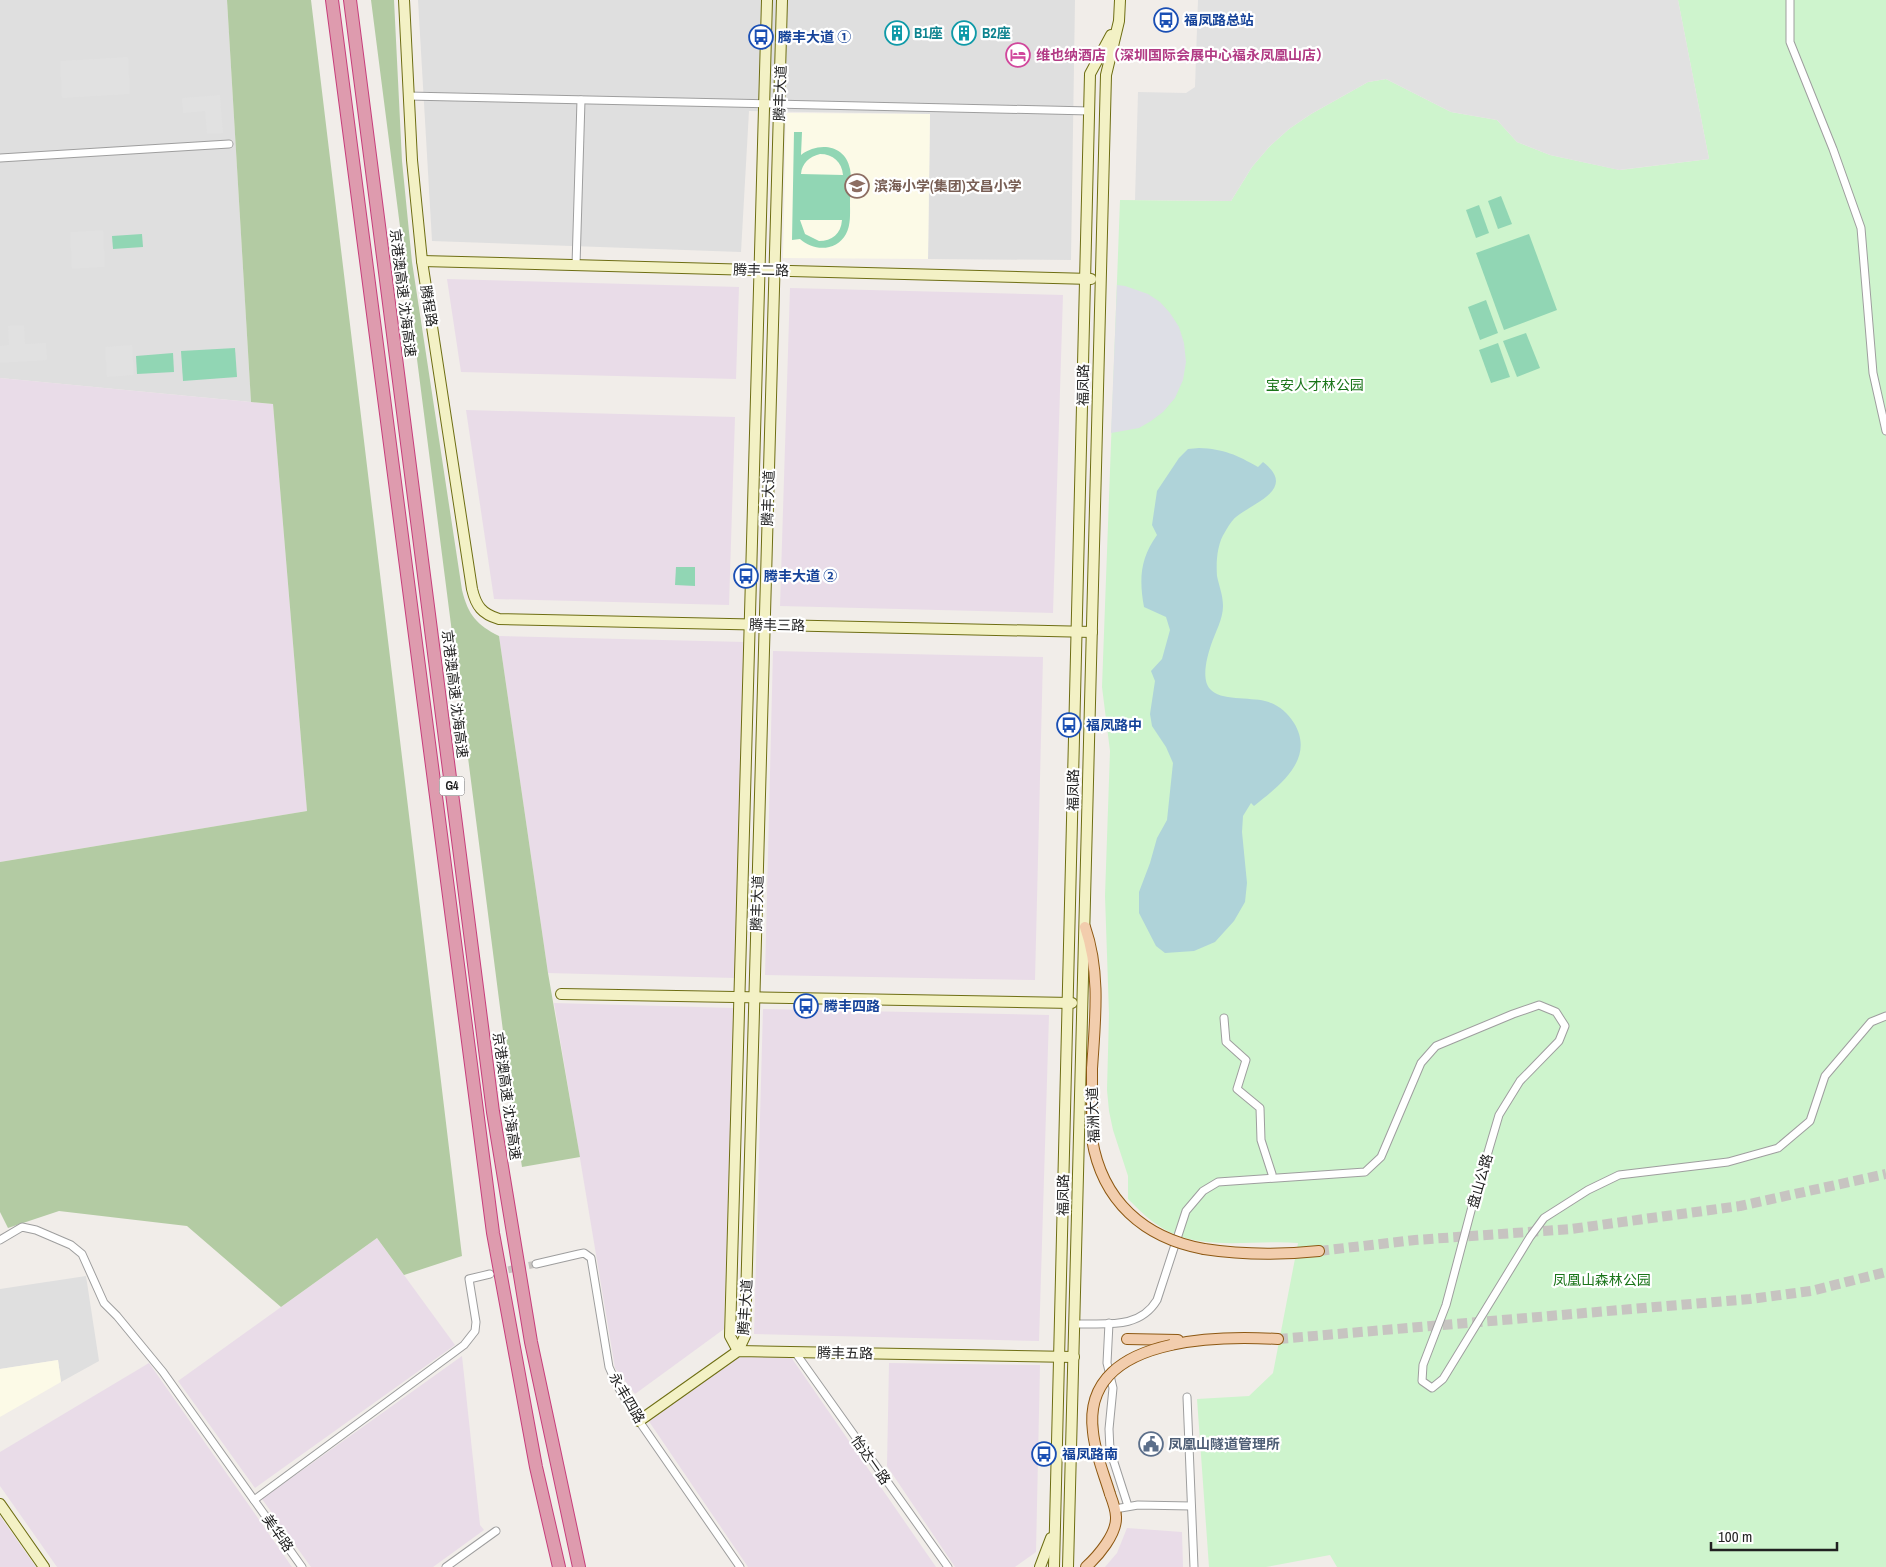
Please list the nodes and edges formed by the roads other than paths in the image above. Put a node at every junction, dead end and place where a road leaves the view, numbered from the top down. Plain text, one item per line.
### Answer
1 (332, 0) edge
2 (350, 0) edge
3 (404, 0) edge
4 (767, 0) edge
5 (782, 0) edge
6 (1120, 0) edge
7 (1790, 0) edge
8 (1119, 20) junction
9 (408, 96) junction
10 (581, 100) junction
11 (764, 104) junction
12 (780, 104) junction
13 (1090, 112) junction
14 (229, 144) dead end
15 (0, 158) edge
16 (422, 261) junction
17 (576, 265) junction
18 (760, 270) junction
19 (775, 270) junction
20 (1085, 279) junction
21 (1101, 279) junction
22 (1886, 431) edge
23 (480, 609) joint
24 (750, 624) junction
25 (765, 625) junction
26 (1077, 632) junction
27 (1092, 632) junction
28 (1073, 777) junction
29 (1088, 778) junction
30 (1084, 927) junction
31 (561, 994) dead end
32 (740, 997) junction
33 (754, 997) junction
34 (1068, 1003) junction
35 (1083, 1004) junction
36 (1886, 1016) edge
37 (1224, 1018) dead end
38 (1272, 1174) dead end
39 (0, 1240) edge
40 (1319, 1251) tunnel mouth
41 (536, 1264) tunnel mouth
42 (490, 1274) tunnel mouth
43 (1109, 1323) junction
44 (1075, 1324) junction
45 (1278, 1338) tunnel mouth
46 (1127, 1340) dead end
47 (1193, 1340) junction
48 (738, 1351) junction
49 (795, 1352) junction
50 (1059, 1357) junction
51 (1074, 1357) junction
52 (1186, 1397) dead end
53 (639, 1421) junction
54 (254, 1500) junction
55 (0, 1504) edge
56 (1128, 1506) junction
57 (1191, 1506) junction
58 (1115, 1509) junction
59 (1055, 1525) junction
60 (496, 1531) dead end
61 (44, 1567) edge
62 (302, 1567) edge
63 (446, 1567) edge
64 (559, 1567) edge
65 (578, 1567) edge
66 (740, 1567) edge
67 (948, 1567) edge
68 (1040, 1567) edge
69 (1054, 1567) edge
70 (1068, 1567) edge
71 (1086, 1567) edge
72 (1194, 1567) edge

1 - 64 highway, G4
2 - 65 highway, 京港澳高速 沈海高速 / G4
3 - 9 street, 腾程路
4 - 11 street, 腾丰大道
5 - 12 street, 腾丰大道
6 - 8 street, 福凤路
7 - 22 street
8 - 13 street, 福凤路
8 - 21 street, 福凤路
9 - 10 street
9 - 16 street, 腾程路
10 - 11 street
10 - 17 street
11 - 12 street
11 - 18 street, 腾丰大道
12 - 13 street
12 - 19 street, 腾丰大道
13 - 20 street, 福凤路
14 - 15 street
16 - 17 street, 腾丰二路
16 - 23 street, 腾程路
17 - 18 street, 腾丰二路
18 - 19 street, 腾丰二路
18 - 24 street, 腾丰大道
19 - 20 street, 腾丰二路
19 - 25 street, 腾丰大道
20 - 21 street, 腾丰二路
20 - 26 street, 福凤路
21 - 27 street, 福凤路
23 - 24 street, 腾丰三路
24 - 25 street, 腾丰三路
24 - 32 street, 腾丰大道
25 - 26 street, 腾丰三路
25 - 33 street, 腾丰大道
26 - 27 street, 腾丰三路
26 - 28 street, 福凤路
27 - 29 street, 福凤路
28 - 29 street
28 - 34 street, 福凤路
29 - 30 street, 福凤路
30 - 35 street, 福凤路
30 - 40 main road, 福洲大道, bridge
31 - 32 street
32 - 33 street
32 - 48 street, 腾丰大道
33 - 34 street
33 - 48 street, 腾丰大道
34 - 35 street
34 - 50 street, 福凤路
35 - 44 street, 福凤路
36 - 43 street, 盘山公路
37 - 38 street
39 - 54 street, 美华路
41 - 53 street, 永丰四路
42 - 54 street
43 - 44 street, 盘山公路
43 - 56 street
44 - 51 street, 福凤路
45 - 47 main road
46 - 47 main road
47 - 58 main road, bridge
48 - 49 street, 腾丰五路
48 - 53 street
49 - 50 street, 腾丰五路
49 - 67 street, 怡达一路
50 - 51 street, 腾丰五路
50 - 59 street, 福凤路
51 - 70 street, 福凤路
52 - 57 street
53 - 66 street, 永丰四路
54 - 62 street, 美华路
55 - 61 street
56 - 57 street
56 - 58 street
57 - 72 street
58 - 71 main road
59 - 68 street
59 - 69 street, 福凤路
60 - 63 street

